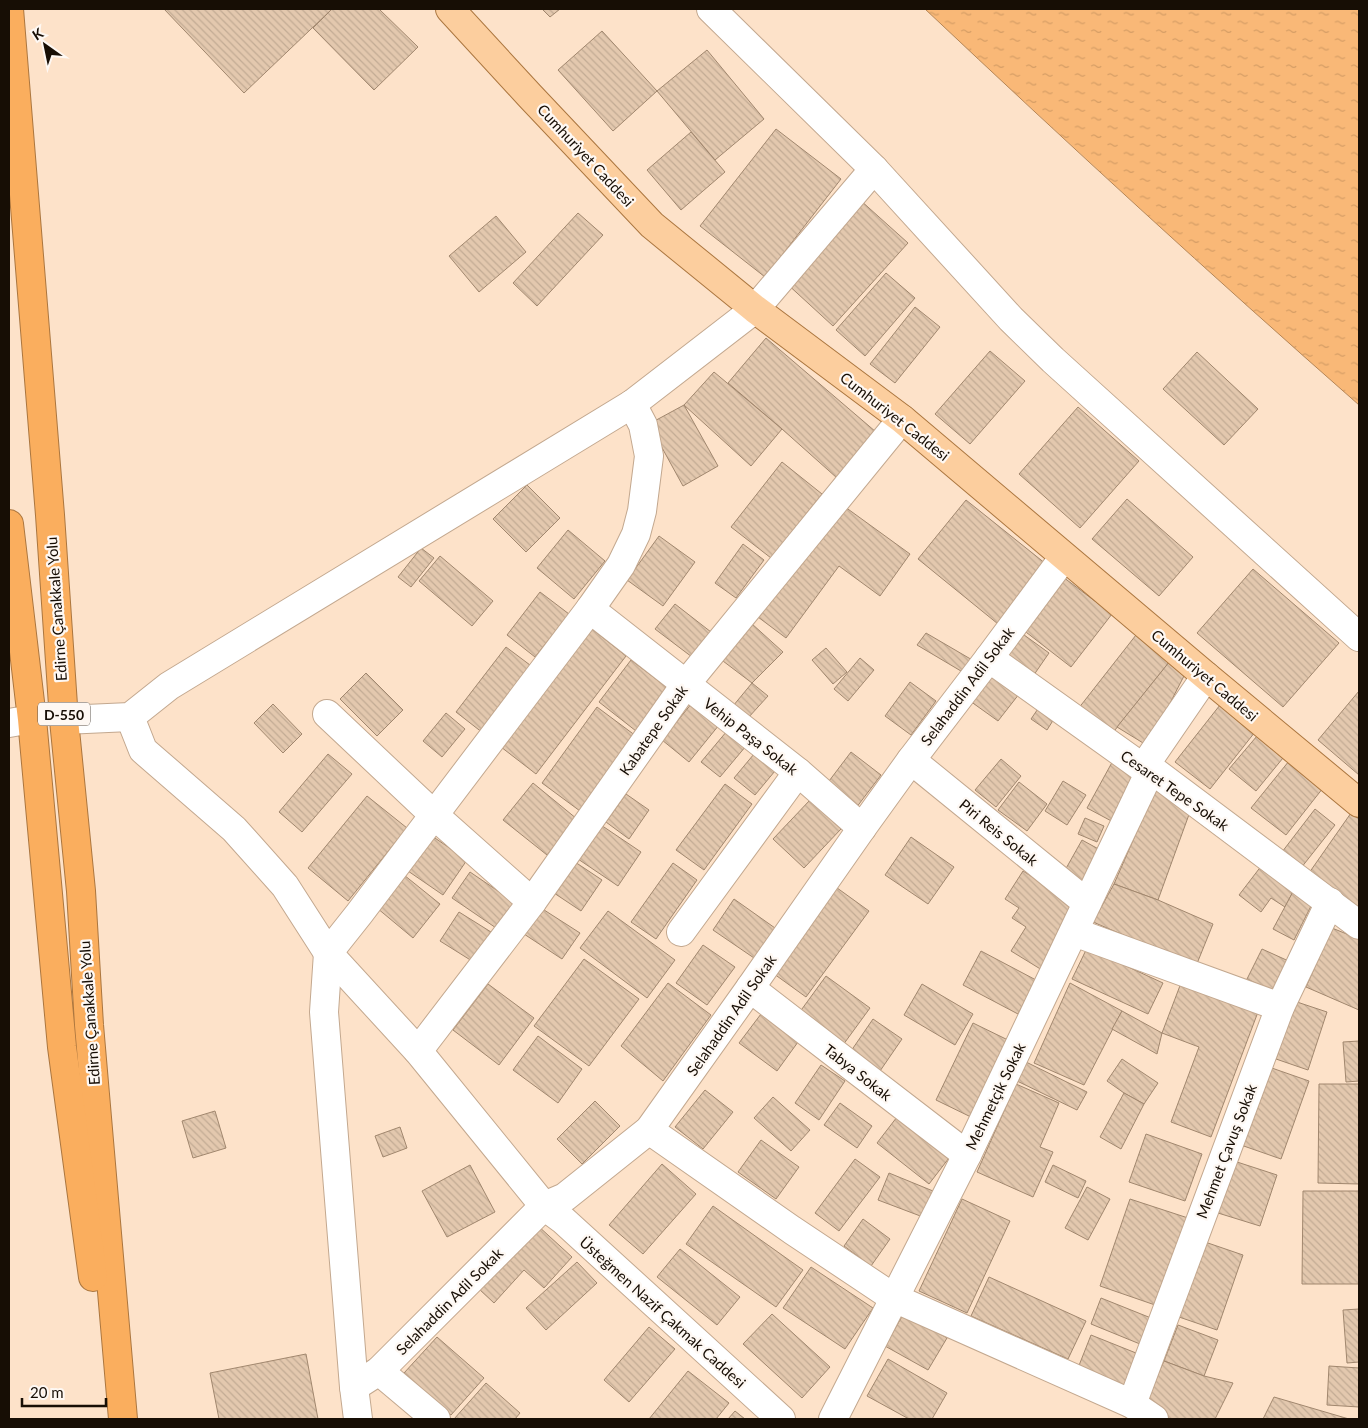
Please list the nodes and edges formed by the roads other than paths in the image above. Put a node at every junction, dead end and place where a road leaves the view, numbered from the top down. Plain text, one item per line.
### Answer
1 (9, 9) edge
2 (450, 9) edge
3 (711, 9) edge
4 (874, 169) junction
5 (755, 309) junction
6 (632, 404) junction
7 (902, 419) junction
8 (9, 524) edge
9 (1064, 556) junction
10 (590, 609) junction
11 (1359, 637) edge
12 (989, 658) junction
13 (1206, 676) junction
14 (685, 685) junction
15 (327, 714) dead end
16 (130, 717) junction
17 (64, 720) junction
18 (20, 721) edge
19 (911, 760) junction
20 (1147, 768) junction
21 (798, 772) junction
22 (1359, 803) edge
23 (434, 815) junction
24 (862, 828) junction
25 (532, 902) junction
26 (1330, 902) junction
27 (1087, 903) junction
28 (1359, 925) edge
29 (681, 932) dead end
30 (1074, 932) junction
31 (328, 953) junction
32 (750, 988) junction
33 (1280, 1007) junction
34 (418, 1051) junction
35 (649, 1130) junction
36 (967, 1155) junction
37 (544, 1206) junction
38 (894, 1298) junction
39 (379, 1371) junction
40 (354, 1387) junction
41 (1132, 1404) junction
42 (113, 1419) edge
43 (123, 1419) edge
44 (358, 1419) edge
45 (436, 1419) edge
46 (782, 1419) edge
47 (833, 1419) edge
48 (1154, 1419) edge

1 - 17 highway, Edirne Çanakkale Yolu / D-550
2 - 5 main road, Cumhuriyet Caddesi
3 - 4 street
4 - 5 street
4 - 11 street
5 - 6 street
5 - 7 main road, Cumhuriyet Caddesi
6 - 10 street
6 - 16 street
7 - 9 main road, Cumhuriyet Caddesi
7 - 14 street, Kabatepe Sokak
8 - 18 highway, Edirne Çanakkale Yolu / D-550
9 - 12 street, Selahaddin Adil Sokak
9 - 13 main road, Cumhuriyet Caddesi
10 - 14 street, Vehip Paşa Sokak
10 - 23 street
12 - 19 street, Selahaddin Adil Sokak
12 - 20 street, Cesaret Tepe Sokak
13 - 20 street, Mehmetçik Sokak
13 - 22 main road, Cumhuriyet Caddesi
14 - 21 street, Vehip Paşa Sokak
14 - 25 street, Kabatepe Sokak
15 - 23 street
16 - 17 street
16 - 31 street, Üsteğmen Nazif Çakmak Caddesi
17 - 43 highway, Edirne Çanakkale Yolu / D-550
18 - 42 highway, Edirne Çanakkale Yolu / D-550
19 - 24 street, Selahaddin Adil Sokak
19 - 27 street, Piri Reis Sokak
20 - 26 street, Cesaret Tepe Sokak
20 - 27 street, Mehmetçik Sokak
21 - 24 street, Vehip Paşa Sokak
21 - 29 street
23 - 25 street
23 - 31 street
24 - 32 street, Selahaddin Adil Sokak
25 - 34 street, Kabatepe Sokak
26 - 28 street, Cesaret Tepe Sokak
26 - 33 street, Mehmet Çavuş Sokak
27 - 30 street, Mehmetçik Sokak
30 - 33 street
30 - 36 street, Mehmetçik Sokak
31 - 34 street, Üsteğmen Nazif Çakmak Caddesi
31 - 40 street
32 - 35 street, Selahaddin Adil Sokak
32 - 36 street, Tabya Sokak
33 - 41 street, Mehmet Çavuş Sokak
34 - 37 street, Üsteğmen Nazif Çakmak Caddesi
35 - 37 street, Selahaddin Adil Sokak
35 - 38 street
36 - 38 street, Mehmetçik Sokak
37 - 39 street, Selahaddin Adil Sokak
37 - 46 street, Üsteğmen Nazif Çakmak Caddesi
38 - 41 street
38 - 47 street, Mehmetçik Sokak
39 - 40 street, Selahaddin Adil Sokak
39 - 45 street
40 - 44 street
41 - 48 street

